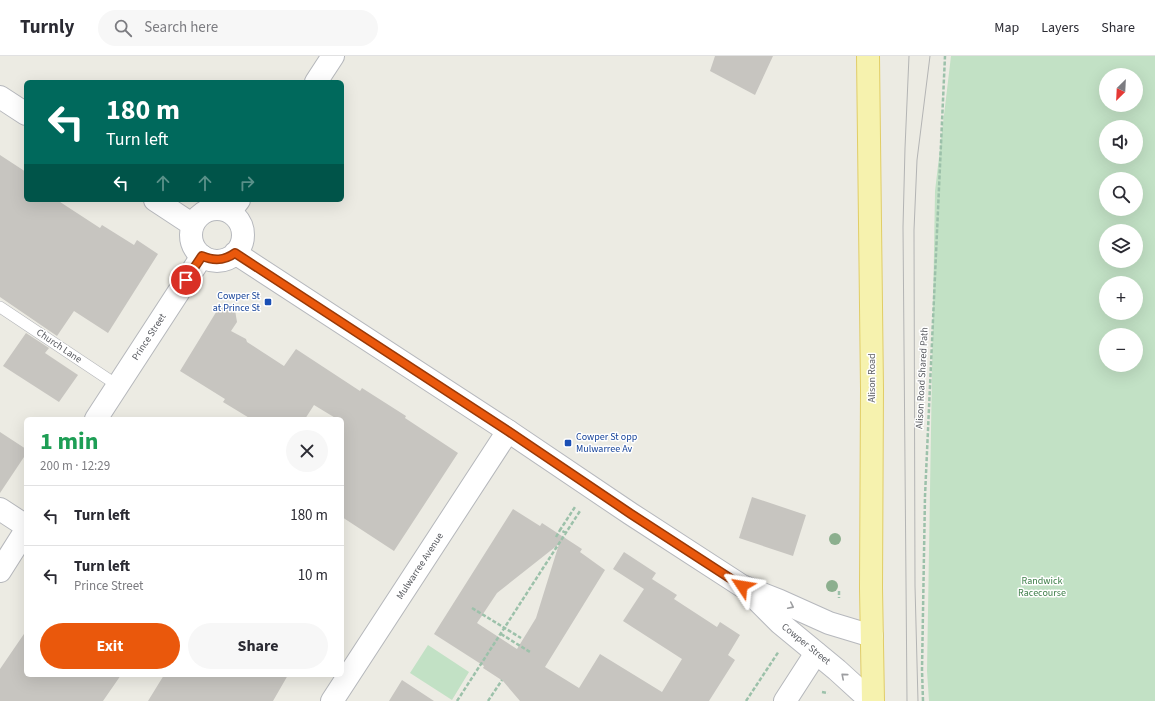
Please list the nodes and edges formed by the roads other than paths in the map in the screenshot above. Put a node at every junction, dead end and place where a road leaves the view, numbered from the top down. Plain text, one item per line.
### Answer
1 (333, 56) edge
2 (868, 56) edge
3 (317, 80) edge
4 (0, 97) edge
5 (24, 113) edge
6 (158, 202) edge
7 (234, 206) edge
8 (193, 225) junction
9 (235, 253) junction
10 (202, 256) junction
11 (0, 307) edge
12 (117, 385) junction
13 (97, 417) edge
14 (508, 431) junction
15 (0, 509) edge
16 (24, 525) edge
17 (24, 533) edge
18 (0, 572) edge
19 (742, 586) junction
20 (872, 636) junction
21 (816, 653) junction
22 (332, 701) edge
23 (785, 701) edge
24 (872, 701) edge

1 - 3 main road
2 - 20 main road, Alison Road
4 - 5 main road
6 - 8 main road
7 - 8 main road
7 - 9 main road
8 - 10 main road
9 - 10 main road
9 - 14 main road, Cowper Street
10 - 12 main road, Prince Street
11 - 12 lane, Church Lane
12 - 13 main road, Prince Street
14 - 19 main road, Cowper Street
14 - 22 main road, Mulwarree Avenue
15 - 16 main road
17 - 18 main road
19 -> 20 main road, Cowper Street
19 - 21 main road, Cowper Street
20 - 24 main road, Alison Road
21 - 23 main road
24 -> 21 main road, Cowper Street

